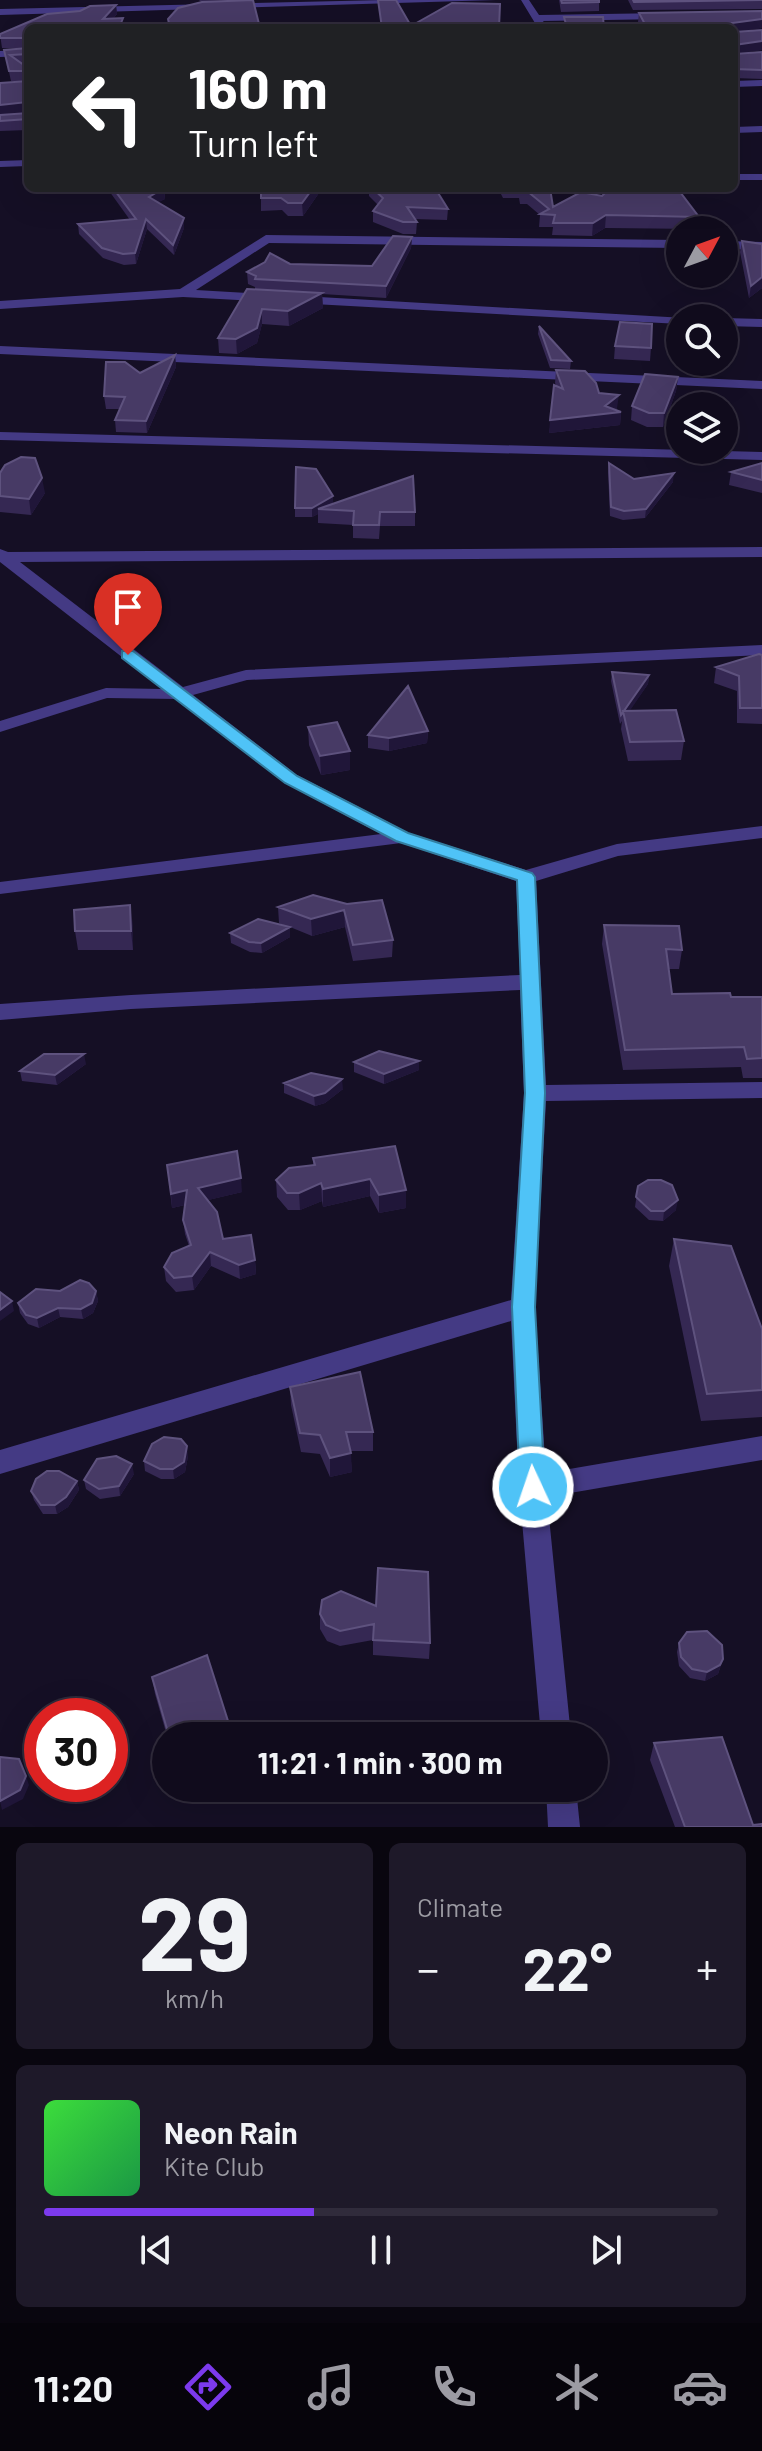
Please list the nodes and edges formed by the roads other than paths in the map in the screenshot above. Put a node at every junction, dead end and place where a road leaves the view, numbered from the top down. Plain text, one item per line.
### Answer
1 (492, 0) edge
2 (525, 0) edge
3 (0, 12) edge
4 (672, 16) edge
5 (538, 18) junction
6 (541, 24) edge
7 (24, 53) edge
8 (0, 54) edge
9 (762, 83) edge
10 (738, 84) edge
11 (762, 129) edge
12 (738, 130) edge
13 (24, 163) edge
14 (0, 164) edge
15 (738, 177) edge
16 (762, 177) edge
17 (666, 244) edge
18 (738, 245) edge
19 (762, 246) edge
20 (183, 293) junction
21 (0, 305) edge
22 (666, 319) edge
23 (738, 322) edge
24 (762, 323) edge
25 (0, 350) edge
26 (762, 385) edge
27 (0, 436) edge
28 (762, 456) edge
29 (762, 552) edge
30 (1, 556) edge
31 (762, 650) edge
32 (178, 694) junction
33 (0, 727) edge
34 (762, 832) edge
35 (402, 837) junction
36 (526, 877) junction
37 (0, 888) edge
38 (530, 982) junction
39 (0, 1012) edge
40 (762, 1090) edge
41 (535, 1093) junction
42 (523, 1307) junction
43 (762, 1448) edge
44 (0, 1462) edge
45 (533, 1487) junction
46 (555, 1722) edge
47 (562, 1802) edge
48 (564, 1827) edge

1 - 3 street
2 - 5 street
4 - 5 street
5 - 6 street
7 - 8 street
9 - 10 street
11 - 12 street
13 - 14 street
15 - 16 street
17 - 20 street
18 - 19 street
20 - 21 street
20 - 22 street
23 - 24 street
25 - 26 street
27 - 28 street
29 - 30 street
30 - 32 street
31 - 32 street
32 - 33 street
32 - 35 street
34 - 36 street
35 - 36 street
35 - 37 street
36 - 38 street
38 - 39 street
38 - 41 street
40 - 41 street
41 - 42 street
42 - 44 street
42 - 45 street
43 - 45 street
45 - 46 street
47 - 48 street

